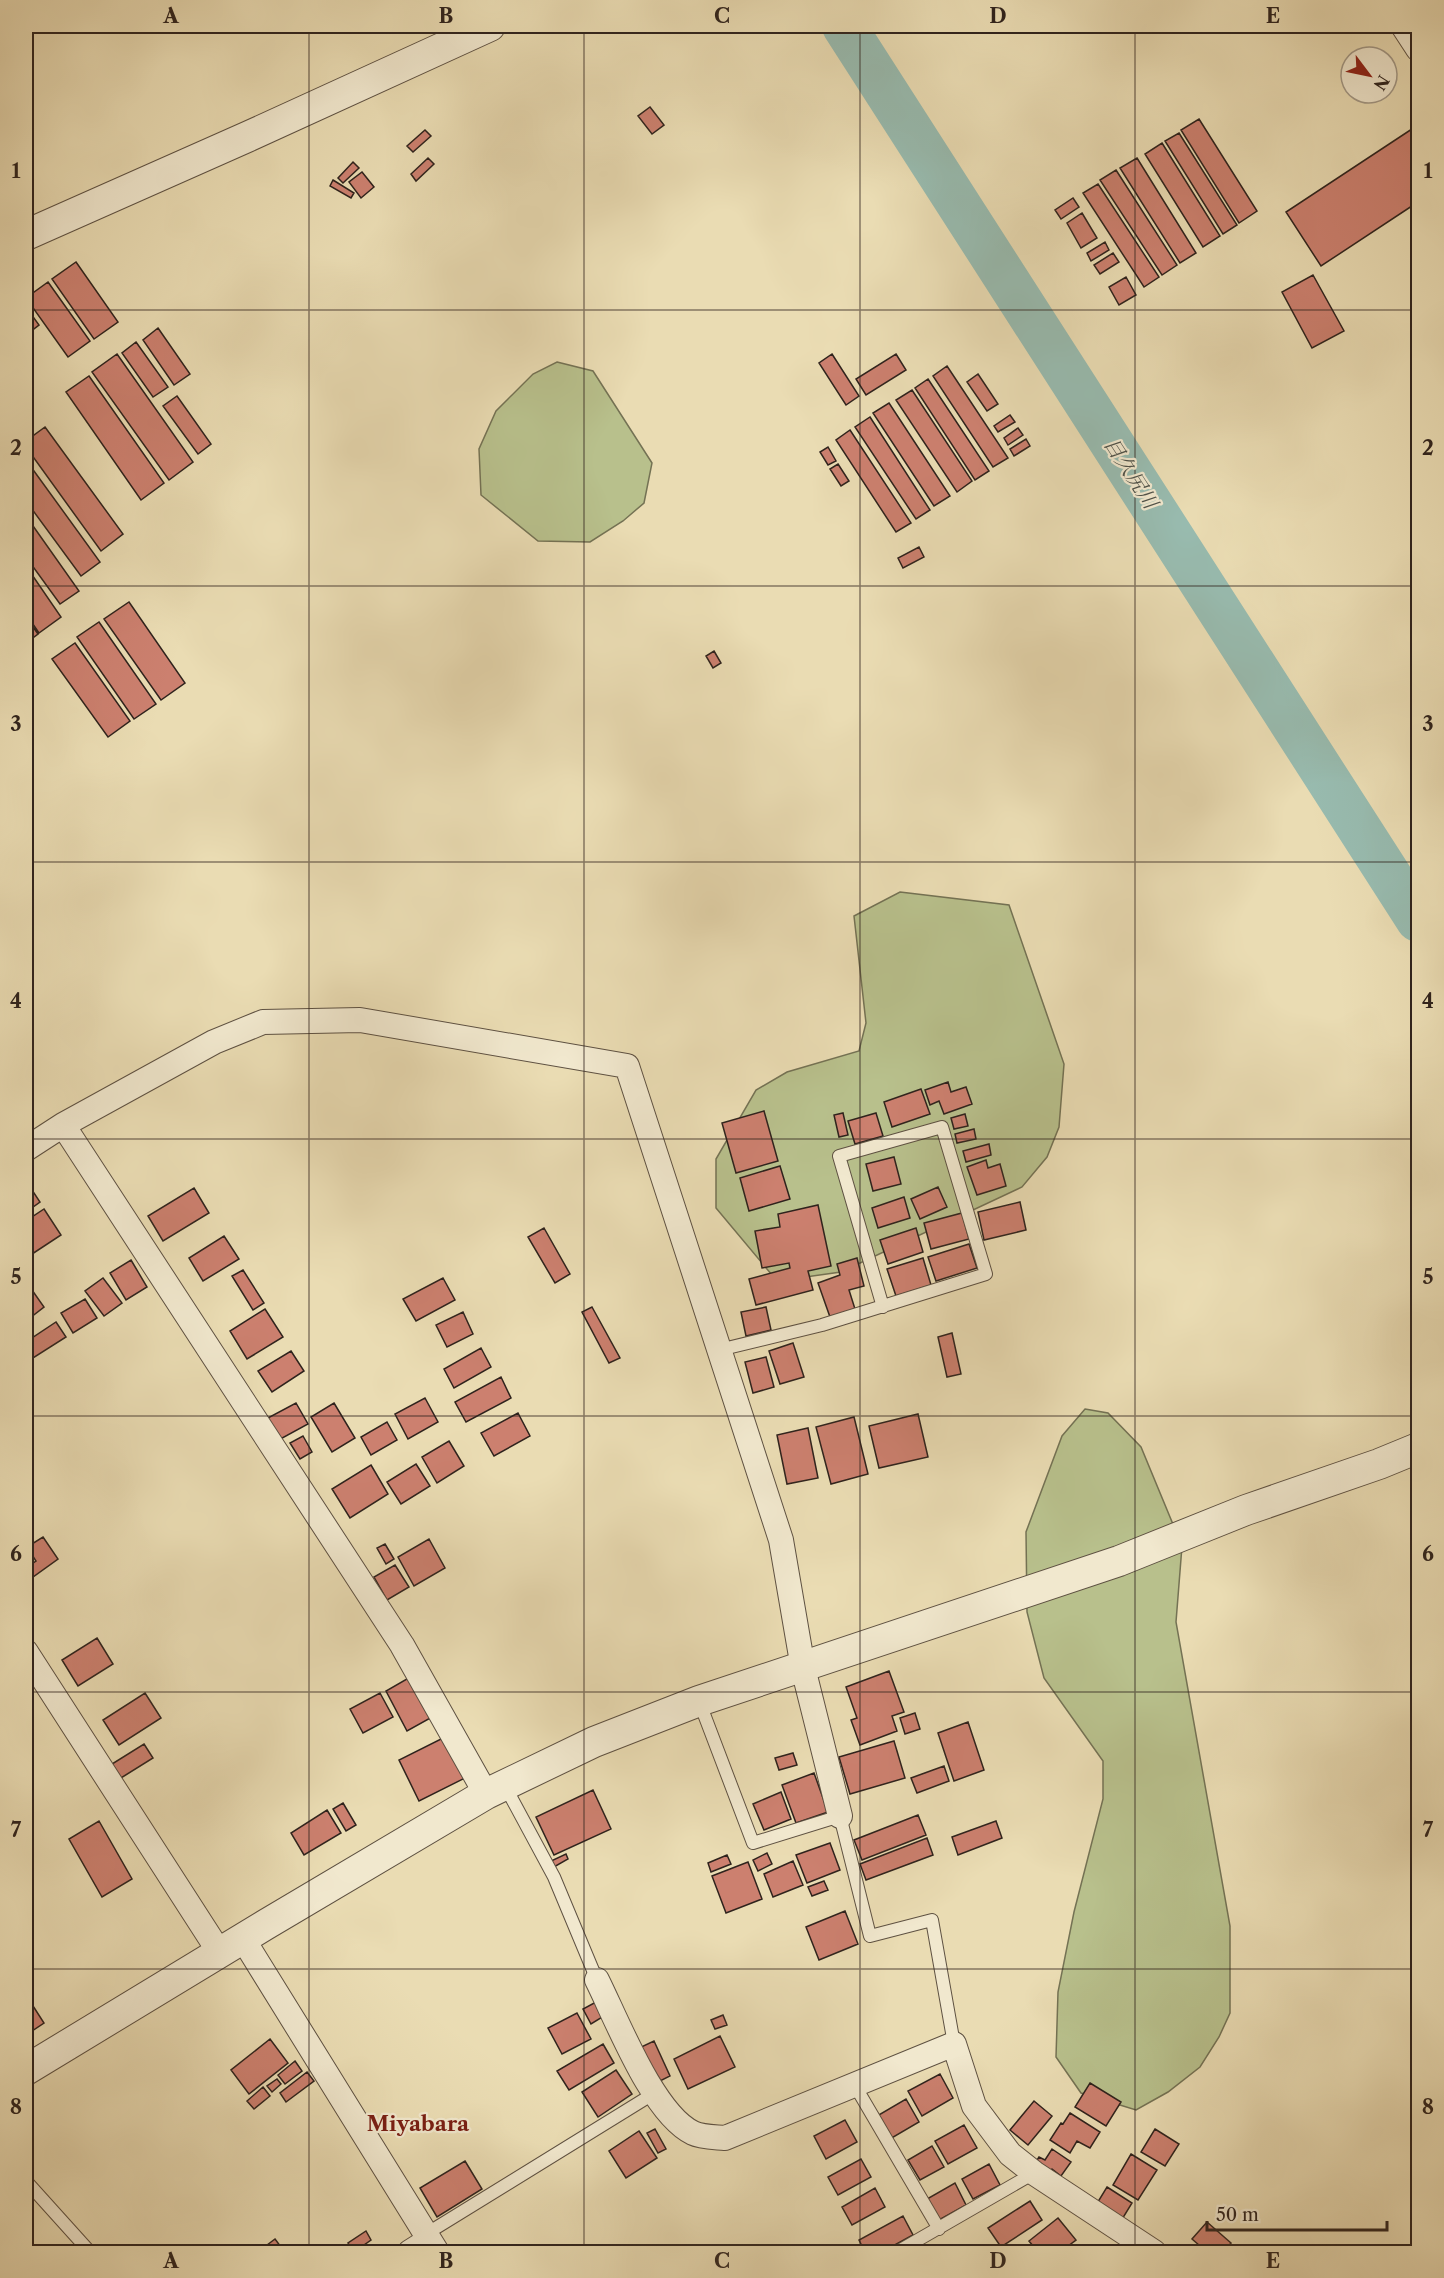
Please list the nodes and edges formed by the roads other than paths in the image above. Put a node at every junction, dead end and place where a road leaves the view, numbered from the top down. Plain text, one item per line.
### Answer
1 (490, 26) edge
2 (1403, 26) edge
3 (1419, 49) edge
4 (26, 235) edge
5 (63, 1125) junction
6 (26, 1149) edge
7 (883, 1307) junction
8 (720, 1350) junction
9 (1419, 1448) edge
10 (26, 1652) edge
11 (803, 1668) junction
12 (699, 1701) junction
13 (495, 1789) junction
14 (840, 1816) junction
15 (232, 1946) junction
16 (597, 1980) joint
17 (954, 2044) junction
18 (26, 2070) edge
19 (854, 2085) junction
20 (653, 2094) junction
21 (1034, 2173) junction
22 (26, 2181) edge
23 (939, 2229) junction
24 (425, 2245) edge
25 (90, 2253) edge
26 (897, 2253) edge
27 (1154, 2253) edge

1 - 4 street
2 - 3 street
5 - 6 street
5 - 8 street
5 - 13 street
7 - 7 lane
7 - 8 lane
8 - 11 street
9 - 11 street
10 - 15 street
11 - 12 street
11 - 14 street
12 - 13 street
12 - 14 lane
13 - 15 street
13 - 16 lane
14 - 17 lane
15 - 18 street
15 - 24 street
16 - 20 street
17 - 19 street
17 - 21 street
19 - 20 street
19 - 23 lane
20 - 24 lane
21 - 23 lane
21 - 27 street
22 - 25 lane
23 - 26 lane

